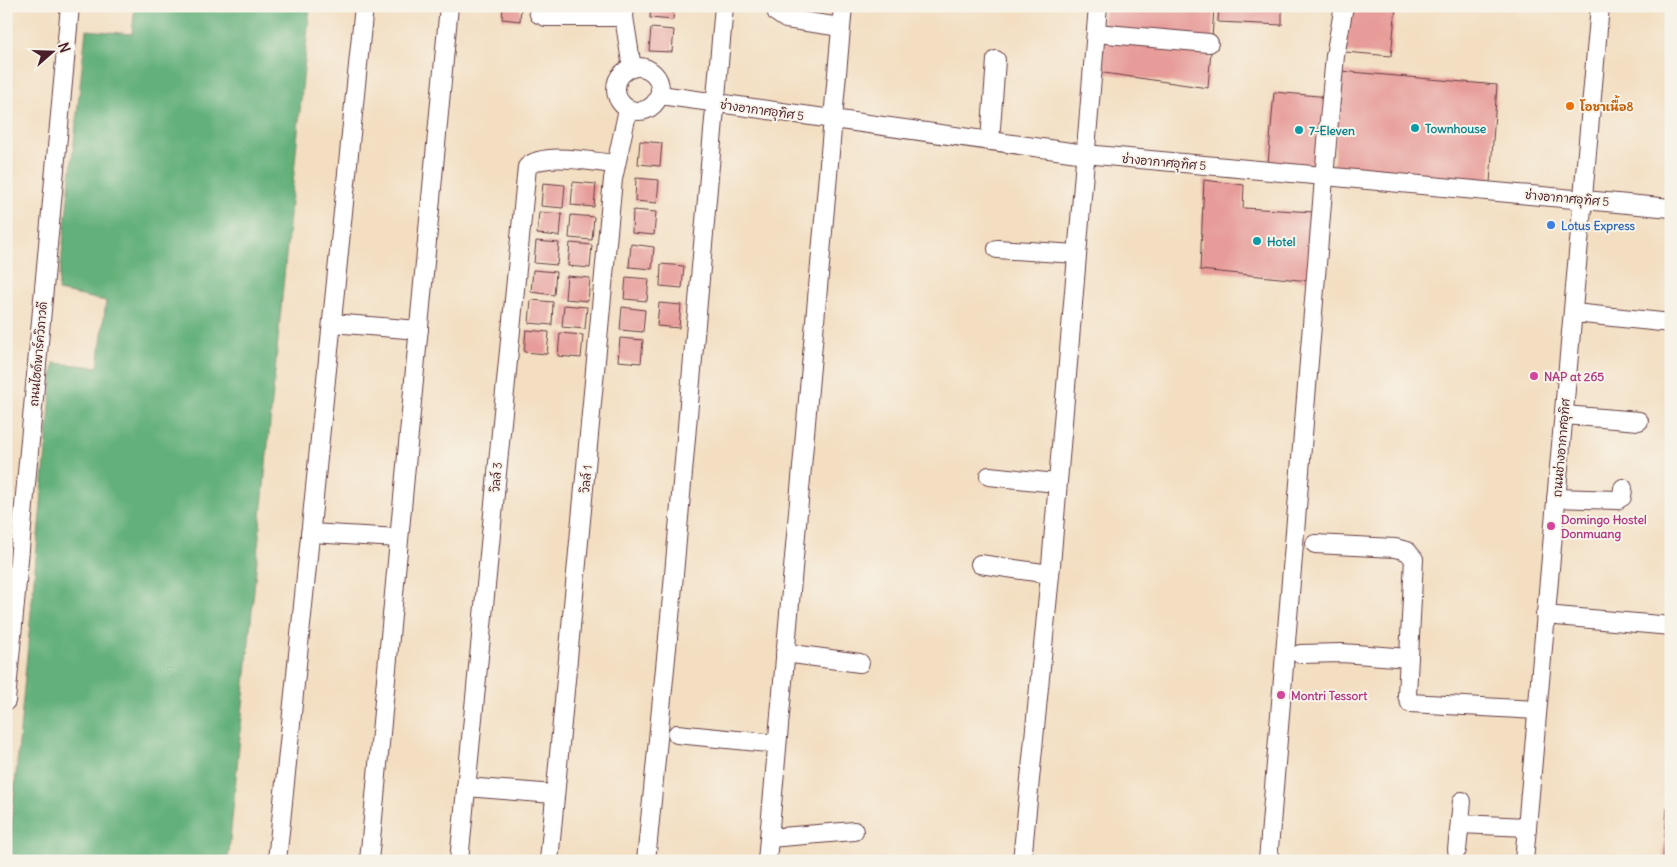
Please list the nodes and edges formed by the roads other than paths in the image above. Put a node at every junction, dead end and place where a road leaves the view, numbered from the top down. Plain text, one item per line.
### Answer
1 (70, 6) edge
2 (364, 6) edge
3 (449, 6) edge
4 (724, 6) edge
5 (778, 6) edge
6 (843, 6) edge
7 (1098, 6) edge
8 (1344, 6) edge
9 (1600, 6) edge
10 (537, 7) edge
11 (625, 11) edge
12 (841, 27) junction
13 (1096, 33) junction
14 (1209, 43) dead end
15 (996, 60) dead end
16 (632, 68) junction
17 (660, 95) junction
18 (717, 103) junction
19 (628, 109) junction
20 (832, 119) junction
21 (990, 141) junction
22 (1085, 154) junction
23 (615, 164) junction
24 (1325, 177) junction
25 (1584, 200) junction
26 (1671, 208) edge
27 (997, 248) dead end
28 (1076, 254) junction
29 (1574, 313) junction
30 (332, 323) junction
31 (1671, 323) edge
32 (419, 330) junction
33 (1564, 415) junction
34 (1639, 421) dead end
35 (989, 476) dead end
36 (1056, 484) junction
37 (1623, 488) dead end
38 (1556, 498) junction
39 (310, 533) junction
40 (399, 538) junction
41 (1315, 544) dead end
42 (980, 564) dead end
43 (1050, 574) junction
44 (1545, 616) junction
45 (1671, 626) edge
46 (786, 654) junction
47 (1300, 654) dead end
48 (1409, 658) junction
49 (860, 663) dead end
50 (6, 701) edge
51 (1536, 710) junction
52 (677, 734) dead end
53 (778, 744) junction
54 (466, 787) junction
55 (554, 794) junction
56 (1462, 801) dead end
57 (1460, 824) junction
58 (1527, 827) junction
59 (854, 832) dead end
60 (769, 838) junction
61 (1457, 850) dead end
62 (277, 861) edge
63 (369, 861) edge
64 (459, 861) edge
65 (549, 861) edge
66 (646, 861) edge
67 (767, 861) edge
68 (1022, 861) edge
69 (1268, 861) edge
70 (1524, 861) edge

1 - 50 street, ถนนไฮด์พาร์ควิภาวดี
2 - 30 street
3 - 32 street
4 - 18 street
5 - 12 street
6 - 12 street
7 - 13 street
8 - 24 street
9 - 25 street, ถนนช่างอากาศอุทิศ
10 - 11 street
11 - 16 street
12 - 20 street
13 - 14 street
13 - 22 street
15 - 21 street
16 - 17 street
16 - 19 street
17 - 18 street, ช่างอากาศอุทิศ 5
17 - 19 street
18 - 20 street, ช่างอากาศอุทิศ 5
18 - 66 street
19 - 23 street, วิลล์ 1
20 - 21 street, ช่างอากาศอุทิศ 5
20 - 46 street
21 - 22 street, ช่างอากาศอุทิศ 5
22 - 24 street, ช่างอากาศอุทิศ 5
22 - 28 street
23 - 54 street, วิลล์ 3
23 - 55 street, วิลล์ 1
24 - 25 street, ช่างอากาศอุทิศ 5
24 - 69 street
25 - 26 street, ช่างอากาศอุทิศ 5
25 - 29 street, ถนนช่างอากาศอุทิศ
27 - 28 street
28 - 36 street
29 - 31 street
29 - 33 street, ถนนช่างอากาศอุทิศ
30 - 32 street
30 - 39 street
32 - 40 street
33 - 34 street
33 - 38 street, ถนนช่างอากาศอุทิศ
35 - 36 street
36 - 43 street
37 - 38 street
38 - 44 street, ถนนช่างอากาศอุทิศ
39 - 40 street
39 - 62 street
40 - 63 street
41 - 48 street
42 - 43 street
43 - 68 street
44 - 45 street
44 - 51 street, ถนนช่างอากาศอุทิศ
46 - 49 street
46 - 53 street
47 - 48 street
48 - 51 street
51 - 58 street, ถนนช่างอากาศอุทิศ
52 - 53 street
53 - 60 street
54 - 55 street
54 - 64 street, วิลล์ 3
55 - 65 street, วิลล์ 1
56 - 57 street
57 - 58 street
57 - 61 street
58 - 70 street, ถนนช่างอากาศอุทิศ
59 - 60 street
60 - 67 street

